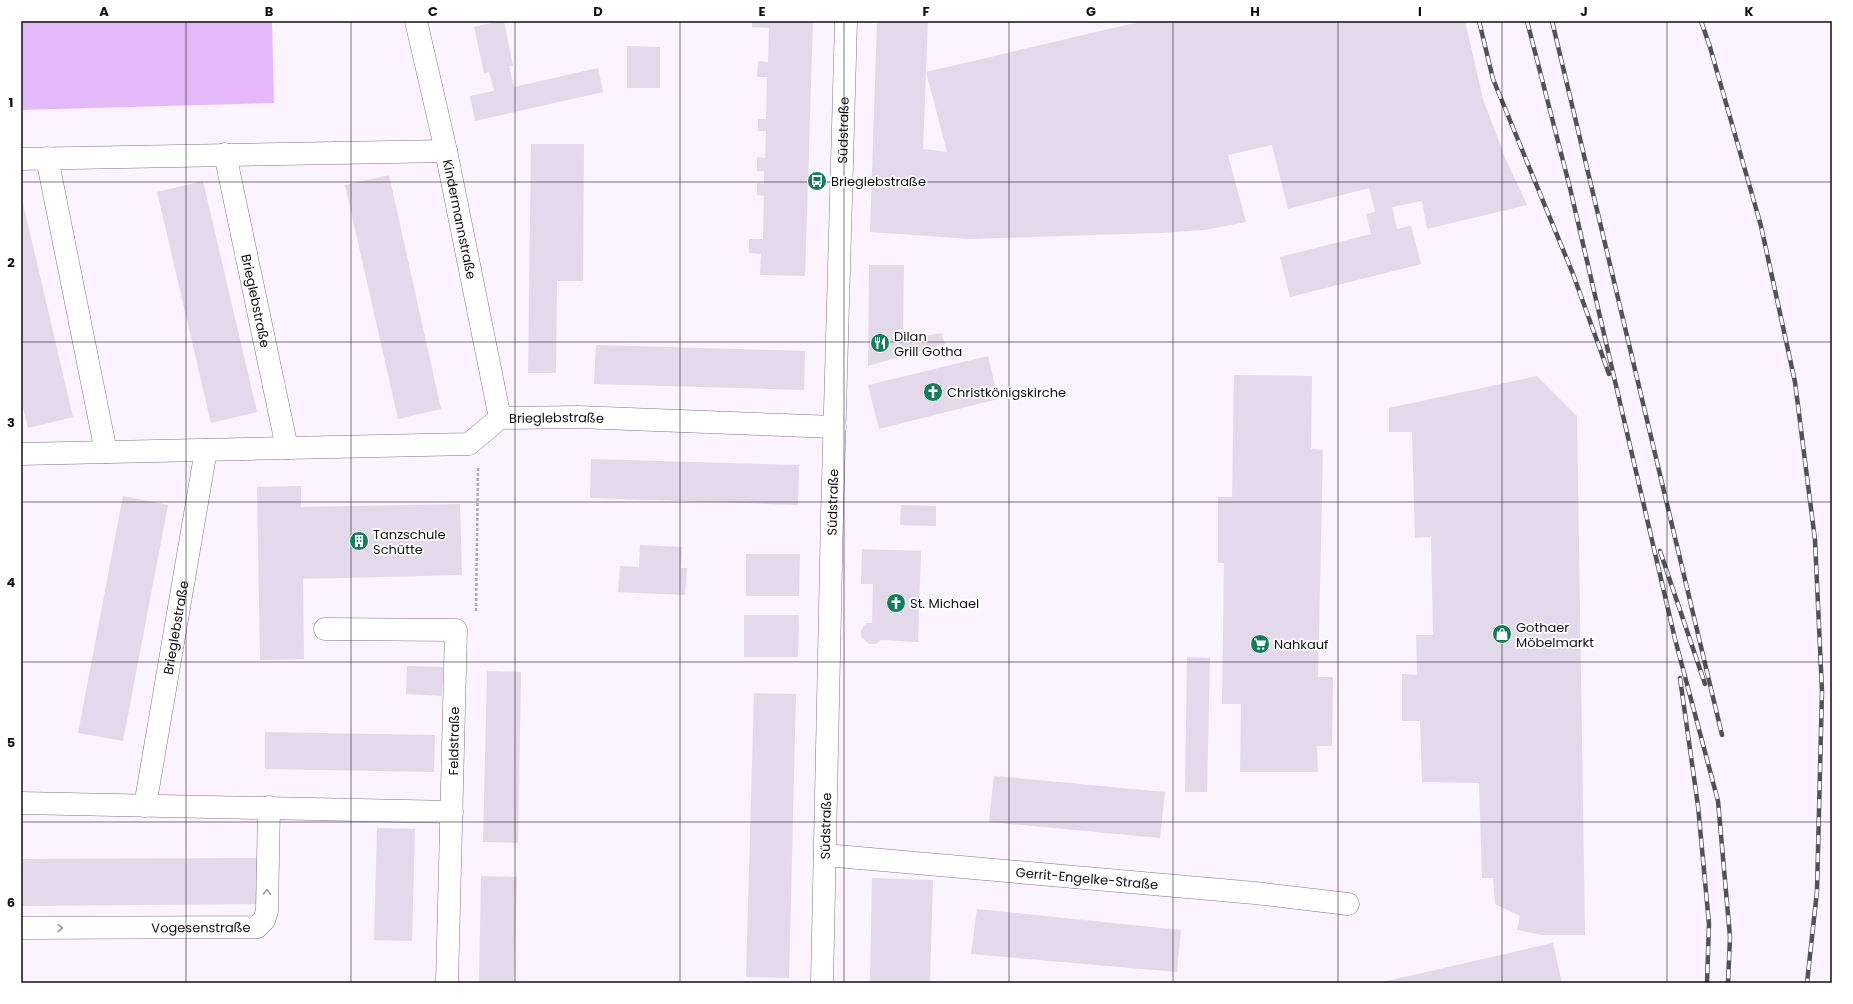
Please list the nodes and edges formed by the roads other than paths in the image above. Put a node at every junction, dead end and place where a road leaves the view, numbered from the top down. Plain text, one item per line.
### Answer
1 (416, 21) edge
2 (846, 21) edge
3 (446, 151) junction
4 (225, 154) junction
5 (47, 158) junction
6 (21, 159) edge
7 (500, 418) junction
8 (835, 427) junction
9 (287, 448) junction
10 (206, 450) junction
11 (106, 452) junction
12 (21, 454) edge
13 (325, 629) dead end
14 (21, 803) edge
15 (145, 806) junction
16 (269, 807) junction
17 (452, 812) junction
18 (825, 855) junction
19 (1348, 904) dead end
20 (21, 928) edge
21 (447, 983) edge
22 (822, 983) edge

1 - 3 street, Kindermannstraße
2 - 8 street, Südstraße
3 - 4 street
3 - 7 street, Kindermannstraße
4 - 5 street
4 - 9 street, Brieglebstraße
5 - 6 street
5 - 11 street
7 - 8 street, Brieglebstraße
7 - 9 street, Brieglebstraße
8 - 18 street, Südstraße
9 - 10 street, Brieglebstraße
10 - 11 street, Brieglebstraße
10 - 15 street, Brieglebstraße
11 - 12 street, Brieglebstraße
13 - 17 street, Feldstraße
14 - 15 street
15 - 16 street
16 - 17 street
20 -> 16 street, Vogesenstraße
17 - 21 street, Feldstraße
18 - 19 street, Gerrit-Engelke-Straße
18 - 22 street, Südstraße

